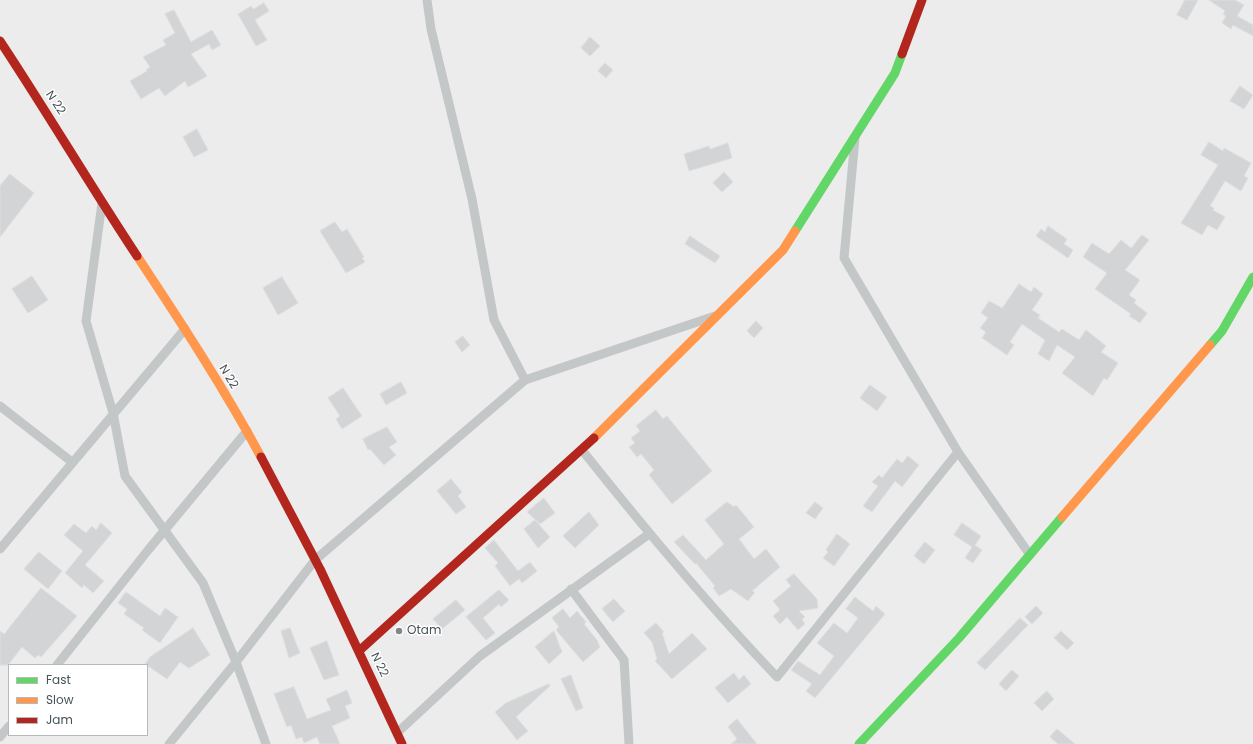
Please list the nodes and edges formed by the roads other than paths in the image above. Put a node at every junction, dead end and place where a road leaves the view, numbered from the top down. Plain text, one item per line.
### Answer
1 (427, 0) edge
2 (922, 0) edge
3 (0, 41) edge
4 (855, 135) junction
5 (102, 203) junction
6 (1253, 277) edge
7 (720, 314) junction
8 (185, 328) junction
9 (525, 380) junction
10 (0, 406) edge
11 (113, 413) junction
12 (246, 431) junction
13 (582, 450) junction
14 (958, 452) junction
15 (72, 462) junction
16 (164, 531) junction
17 (649, 534) junction
18 (0, 549) edge
19 (1030, 555) junction
20 (315, 560) junction
21 (571, 590) junction
22 (359, 651) junction
23 (236, 662) junction
24 (58, 664) edge
25 (5, 725) edge
26 (398, 732) junction
27 (0, 737) edge
28 (169, 744) edge
29 (266, 744) edge
30 (402, 744) edge
31 (629, 744) edge
32 (859, 744) edge

1 - 9 street
2 - 4 street
3 - 5 street, N 22 / N 22
4 - 7 street
4 - 14 street
5 - 8 street, N 22 / N 22
5 - 11 street
6 - 19 street
7 - 9 street
7 - 13 street
8 - 11 street
8 - 12 street, N 22 / N 22
9 - 20 street
10 - 15 street
11 - 15 street
11 - 16 street
12 - 16 street
12 - 20 street, N 22 / N 22
13 - 17 street
13 - 22 street
14 - 17 street
14 - 19 street
15 - 18 street
16 - 23 street
16 - 24 street
17 - 21 street
19 - 32 street
20 - 22 street, N 22 / N 22
20 - 23 street
21 - 26 street
21 - 31 street
22 - 26 street, N 22 / N 22
23 - 28 street
23 - 29 street
25 - 27 street
26 - 30 street, N 22 / N 22

